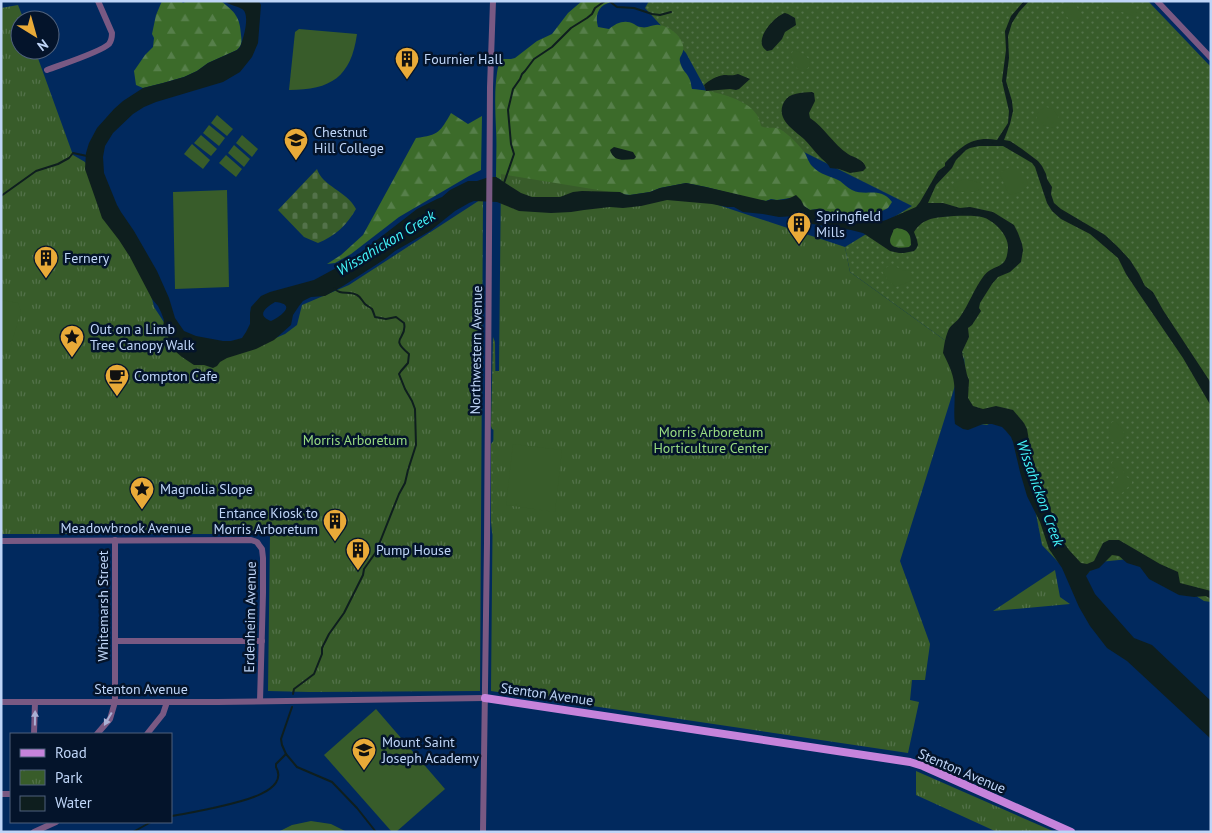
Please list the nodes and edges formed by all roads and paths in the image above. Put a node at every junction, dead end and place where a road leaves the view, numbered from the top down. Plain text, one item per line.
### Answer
1 (98, 1) edge
2 (493, 1) edge
3 (1157, 1) edge
4 (1211, 58) edge
5 (47, 70) dead end
6 (115, 540) junction
7 (251, 540) joint
8 (1, 541) edge
9 (115, 641) junction
10 (262, 641) junction
11 (485, 698) junction
12 (260, 701) junction
13 (1, 702) edge
14 (35, 702) junction
15 (115, 702) junction
16 (167, 702) junction
17 (34, 733) edge
18 (98, 733) edge
19 (148, 733) edge
20 (51, 823) edge
21 (34, 832) edge
22 (483, 832) edge
23 (1071, 832) edge

1 - 5 street
2 - 11 street, Northwestern Avenue
3 - 4 street
6 - 7 street, Meadowbrook Avenue
6 - 8 street, Meadowbrook Avenue
6 - 9 street, Whitemarsh Street
7 - 10 street, Erdenheim Avenue
9 - 10 street
9 - 15 street, Whitemarsh Street
10 - 12 street, Erdenheim Avenue
11 - 12 street, Stenton Avenue
11 - 22 street, Northwestern Avenue
11 - 23 main road, Stenton Avenue
12 - 16 street, Stenton Avenue
13 - 14 street, Stenton Avenue
14 - 15 street, Stenton Avenue
17 -> 14 street
15 - 16 street, Stenton Avenue
15 -> 18 street
16 - 19 street
20 - 21 street

